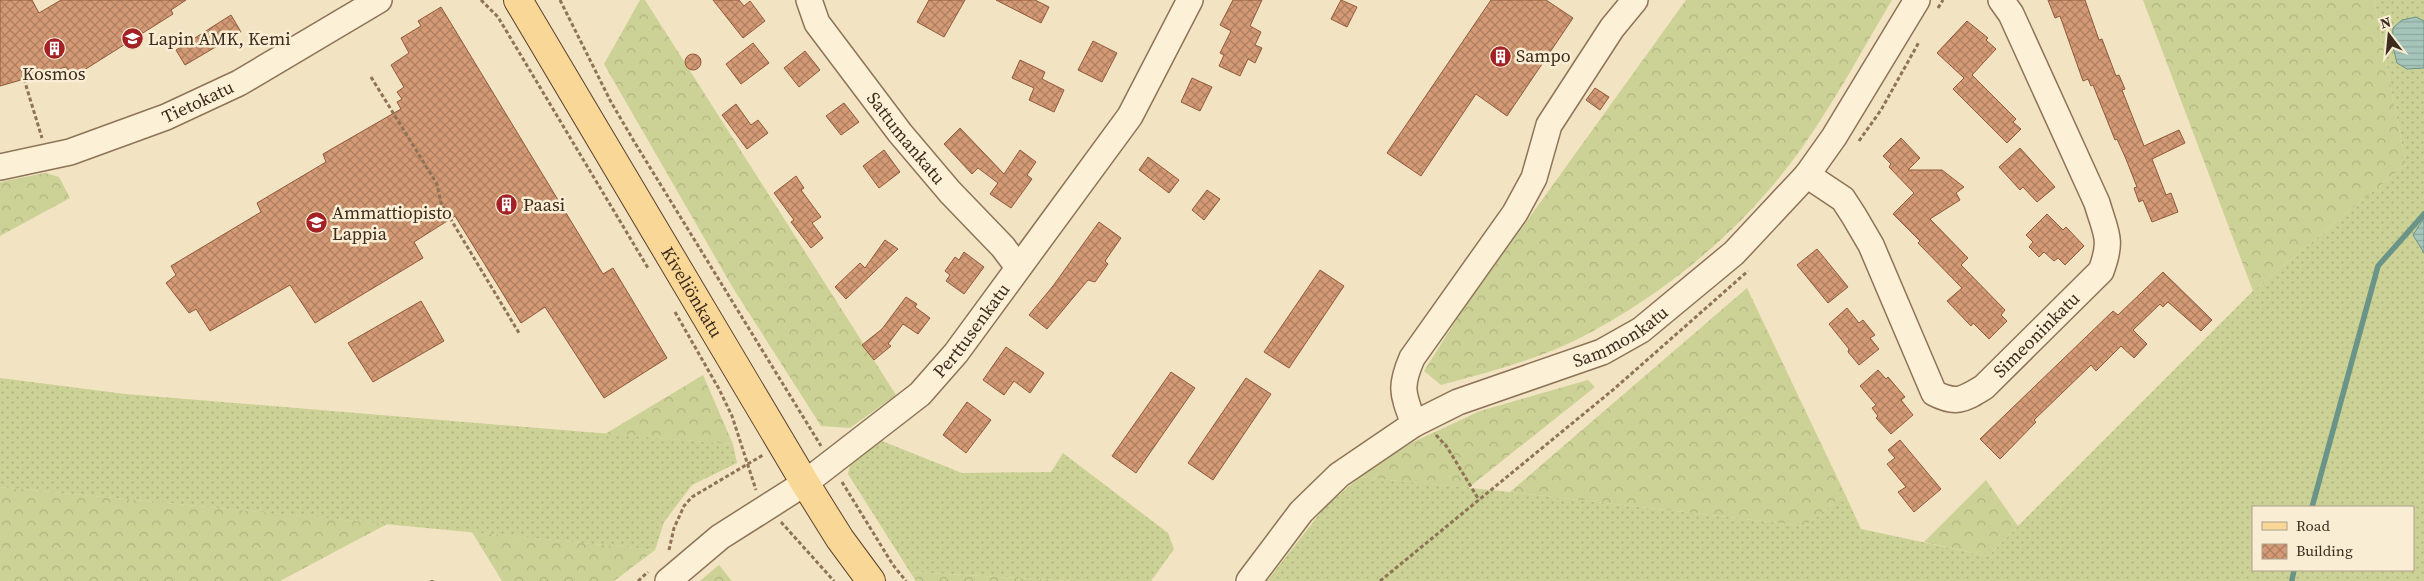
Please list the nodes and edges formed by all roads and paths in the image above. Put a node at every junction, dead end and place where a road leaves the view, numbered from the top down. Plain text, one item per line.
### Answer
1 (379, 0) edge
2 (481, 0) edge
3 (518, 0) edge
4 (560, 0) edge
5 (809, 0) edge
6 (1190, 0) edge
7 (1635, 0) edge
8 (1917, 0) edge
9 (2001, 0) edge
10 (371, 77) dead end
11 (24, 79) dead end
12 (44, 145) dead end
13 (0, 167) edge
14 (1808, 175) junction
15 (1018, 267) junction
16 (650, 271) dead end
17 (670, 304) dead end
18 (519, 334) dead end
19 (1418, 422) junction
20 (818, 442) dead end
21 (765, 454) dead end
22 (748, 465) junction
23 (840, 478) dead end
24 (805, 483) junction
25 (756, 490) dead end
26 (1479, 500) dead end
27 (785, 526) dead end
28 (667, 555) dead end
29 (660, 574) edge
30 (638, 581) edge
31 (834, 581) edge
32 (871, 581) edge
33 (906, 581) edge
34 (1249, 581) edge

1 - 13 street, Tietokatu
2 - 16 path
3 - 24 main road, Kiveliönkatu
4 - 20 path
5 - 15 street, Sattumankatu
6 - 15 street, Perttusenkatu
7 - 19 street
8 - 14 street, Sammonkatu
9 - 14 street, Simeoninkatu
10 - 18 path
11 - 12 path
14 - 19 street, Sammonkatu
15 - 24 street, Perttusenkatu
17 - 22 path
19 - 26 path
19 - 34 street, Sammonkatu
21 - 22 path
22 - 25 path
22 - 28 path
23 - 33 path
24 - 29 street, Perttusenkatu
24 - 32 main road, Kiveliönkatu
27 - 31 path
29 - 30 path

